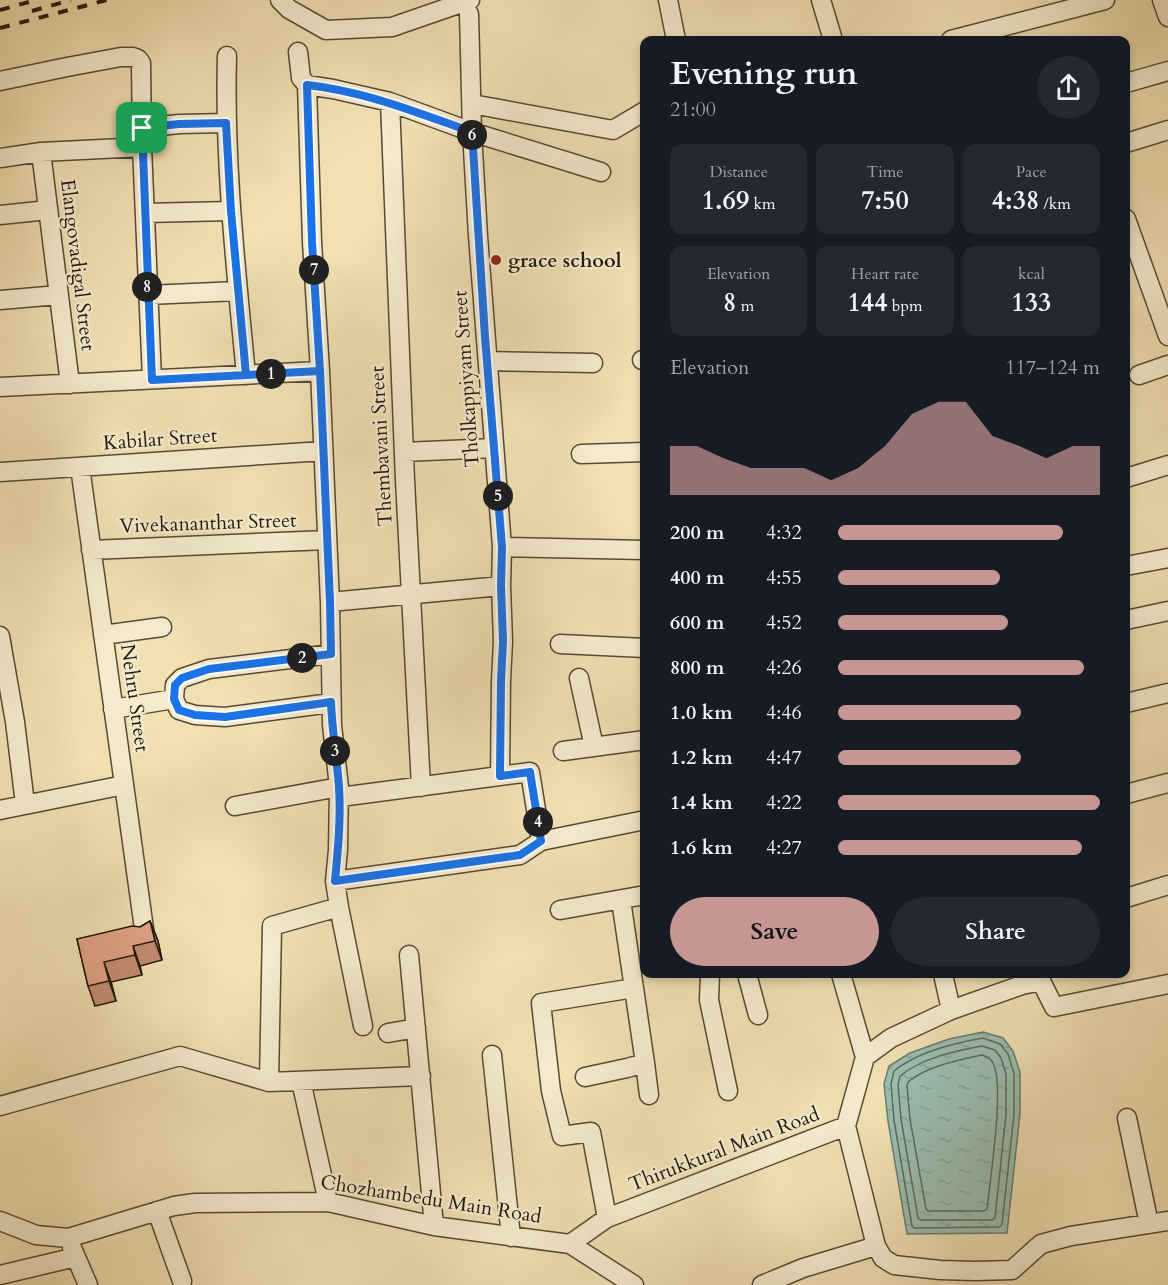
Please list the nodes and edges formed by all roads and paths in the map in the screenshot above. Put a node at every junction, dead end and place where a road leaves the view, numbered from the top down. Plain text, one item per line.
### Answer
1 (280, 0) edge
2 (668, 0) edge
3 (821, 0) edge
4 (1105, 0) edge
5 (1162, 0) edge
6 (470, 7) edge
7 (1168, 17) edge
8 (675, 36) edge
9 (831, 36) edge
10 (966, 36) edge
11 (298, 52) dead end
12 (227, 56) dead end
13 (1168, 71) edge
14 (0, 81) edge
15 (1130, 82) edge
16 (307, 85) junction
17 (390, 102) junction
18 (472, 104) junction
19 (640, 114) edge
20 (226, 123) junction
21 (142, 128) junction
22 (1168, 130) edge
23 (472, 132) junction
24 (1130, 142) edge
25 (142, 147) junction
26 (41, 152) junction
27 (0, 158) edge
28 (601, 172) dead end
29 (48, 210) junction
30 (231, 211) junction
31 (145, 213) junction
32 (0, 215) edge
33 (1130, 230) edge
34 (238, 291) junction
35 (59, 295) junction
36 (148, 295) junction
37 (0, 300) edge
38 (1168, 336) edge
39 (488, 361) junction
40 (592, 363) dead end
41 (1168, 365) edge
42 (320, 371) junction
43 (246, 375) junction
44 (1139, 375) dead end
45 (152, 380) junction
46 (70, 384) junction
47 (0, 387) edge
48 (494, 448) junction
49 (323, 451) junction
50 (404, 452) junction
51 (640, 452) edge
52 (581, 454) dead end
53 (1168, 465) edge
54 (80, 467) junction
55 (0, 472) edge
56 (1130, 473) edge
57 (327, 540) junction
58 (502, 547) junction
59 (92, 550) junction
60 (640, 550) edge
61 (1168, 558) edge
62 (1130, 565) edge
63 (501, 586) junction
64 (411, 594) junction
65 (330, 602) junction
66 (1168, 611) edge
67 (1130, 619) edge
68 (162, 627) dead end
69 (103, 634) junction
70 (0, 640) edge
71 (560, 644) dead end
72 (640, 648) edge
73 (331, 654) junction
74 (579, 678) dead end
75 (1168, 693) edge
76 (174, 699) junction
77 (331, 702) junction
78 (1130, 702) edge
79 (113, 709) junction
80 (8, 724) edge
81 (640, 741) edge
82 (594, 747) junction
83 (563, 751) dead end
84 (500, 776) junction
85 (1168, 783) edge
86 (124, 785) junction
87 (421, 787) junction
88 (339, 792) junction
89 (1130, 793) edge
90 (25, 804) junction
91 (235, 806) dead end
92 (0, 810) edge
93 (640, 821) edge
94 (541, 841) junction
95 (335, 881) junction
96 (1168, 885) edge
97 (640, 896) edge
98 (1130, 897) edge
99 (621, 900) junction
100 (339, 907) junction
101 (560, 910) dead end
102 (145, 936) edge
103 (409, 956) dead end
104 (710, 978) edge
105 (748, 978) edge
106 (842, 978) edge
107 (944, 978) edge
108 (1038, 978) edge
109 (1040, 978) edge
110 (1168, 984) edge
111 (634, 988) junction
112 (951, 1010) junction
113 (758, 1016) dead end
114 (363, 1026) dead end
115 (416, 1028) junction
116 (388, 1033) dead end
117 (492, 1055) dead end
118 (865, 1057) junction
119 (645, 1063) junction
120 (421, 1076) junction
121 (585, 1077) dead end
122 (301, 1081) junction
123 (269, 1082) junction
124 (728, 1091) dead end
125 (649, 1095) dead end
126 (0, 1106) edge
127 (1127, 1118) dead end
128 (846, 1126) junction
129 (328, 1202) junction
130 (157, 1211) junction
131 (607, 1218) junction
132 (0, 1221) edge
133 (1168, 1221) edge
134 (1149, 1224) junction
135 (434, 1226) junction
136 (511, 1236) junction
137 (68, 1238) junction
138 (570, 1244) junction
139 (876, 1246) junction
140 (76, 1257) junction
141 (0, 1275) edge
142 (182, 1281) dead end
143 (88, 1285) edge
144 (634, 1285) edge
145 (762, 1285) edge

1 - 6 street
2 - 8 street
3 - 9 street
4 - 10 street
5 - 7 street
6 - 18 street, Tholkappiyam Street
11 - 16 street
12 - 20 street
13 - 15 street
14 - 21 street
16 - 17 street
16 - 42 street
17 - 23 street
17 - 50 street, Thembavani Street
18 - 19 street
18 - 23 street, Tholkappiyam Street
20 - 21 street
20 - 30 street
21 - 25 street
22 - 24 street
23 - 28 street
23 - 39 street, Tholkappiyam Street
25 - 26 street
25 - 31 street
26 - 27 street
26 - 29 street, Elangovadigal Street
29 - 32 street
29 - 35 street, Elangovadigal Street
30 - 31 street
30 - 34 street
31 - 36 street
33 - 38 street
34 - 36 street
34 - 43 street
35 - 37 street
35 - 46 street, Elangovadigal Street
36 - 45 street
39 - 40 street
39 - 48 street, Tholkappiyam Street
41 - 44 street
42 - 43 street
42 - 49 street
43 - 45 street
45 - 46 street
46 - 47 street
48 - 50 street
48 - 58 street, Tholkappiyam Street
49 - 54 street, Kabilar Street
49 - 57 street
50 - 64 street, Thembavani Street
51 - 52 street
53 - 56 street
54 - 55 street, Kabilar Street
54 - 59 street, Nehru Street
57 - 59 street, Vivekananthar Street
57 - 65 street
58 - 60 street
58 - 63 street, Tholkappiyam Street
59 - 69 street, Nehru Street
61 - 62 street
63 - 64 street
63 - 84 street, Tholkappiyam Street
64 - 65 street
64 - 87 street, Thembavani Street
65 - 73 street
66 - 67 street
68 - 69 street
69 - 79 street, Nehru Street
70 - 80 street
71 - 72 street
73 - 76 street
73 - 77 street
74 - 82 street
75 - 78 street
76 - 77 street
76 - 79 street
77 - 88 street
79 - 86 street, Nehru Street
80 - 90 street
81 - 82 street
82 - 83 street
84 - 87 street
84 - 94 street
85 - 89 street
86 - 90 street
86 - 102 street, Nehru Street
87 - 88 street
88 - 91 street
88 - 95 street
90 - 92 street
93 - 94 street
94 - 95 street
95 - 100 street
96 - 98 street
97 - 99 street
99 - 101 street
99 - 111 street
100 - 114 street
100 - 123 street
103 - 115 street
104 - 124 street
105 - 113 street
106 - 118 street
107 - 112 street
108 - 112 street
109 - 110 street
111 - 119 street
111 - 131 street
112 - 118 street
115 - 116 street
115 - 120 street
117 - 136 street
118 - 128 street, Thirukkural Main Road
119 - 121 street
119 - 125 street
120 - 122 street
120 - 135 street
122 - 123 street
122 - 129 street
123 - 126 street
127 - 134 street
128 - 131 street, Thirukkural Main Road
128 - 139 street
129 - 130 street, Chozhambedu Main Road
129 - 135 street, Chozhambedu Main Road
130 - 137 street, Chozhambedu Main Road
130 - 142 street
131 - 138 street, Thirukkural Main Road
132 - 137 street, Chozhambedu Main Road
133 - 134 street
134 - 139 street
135 - 136 street, Chozhambedu Main Road
136 - 138 street, Chozhambedu Main Road
137 - 140 street
138 - 144 street, Chozhambedu Main Road
139 - 145 street
140 - 141 street
140 - 143 street

